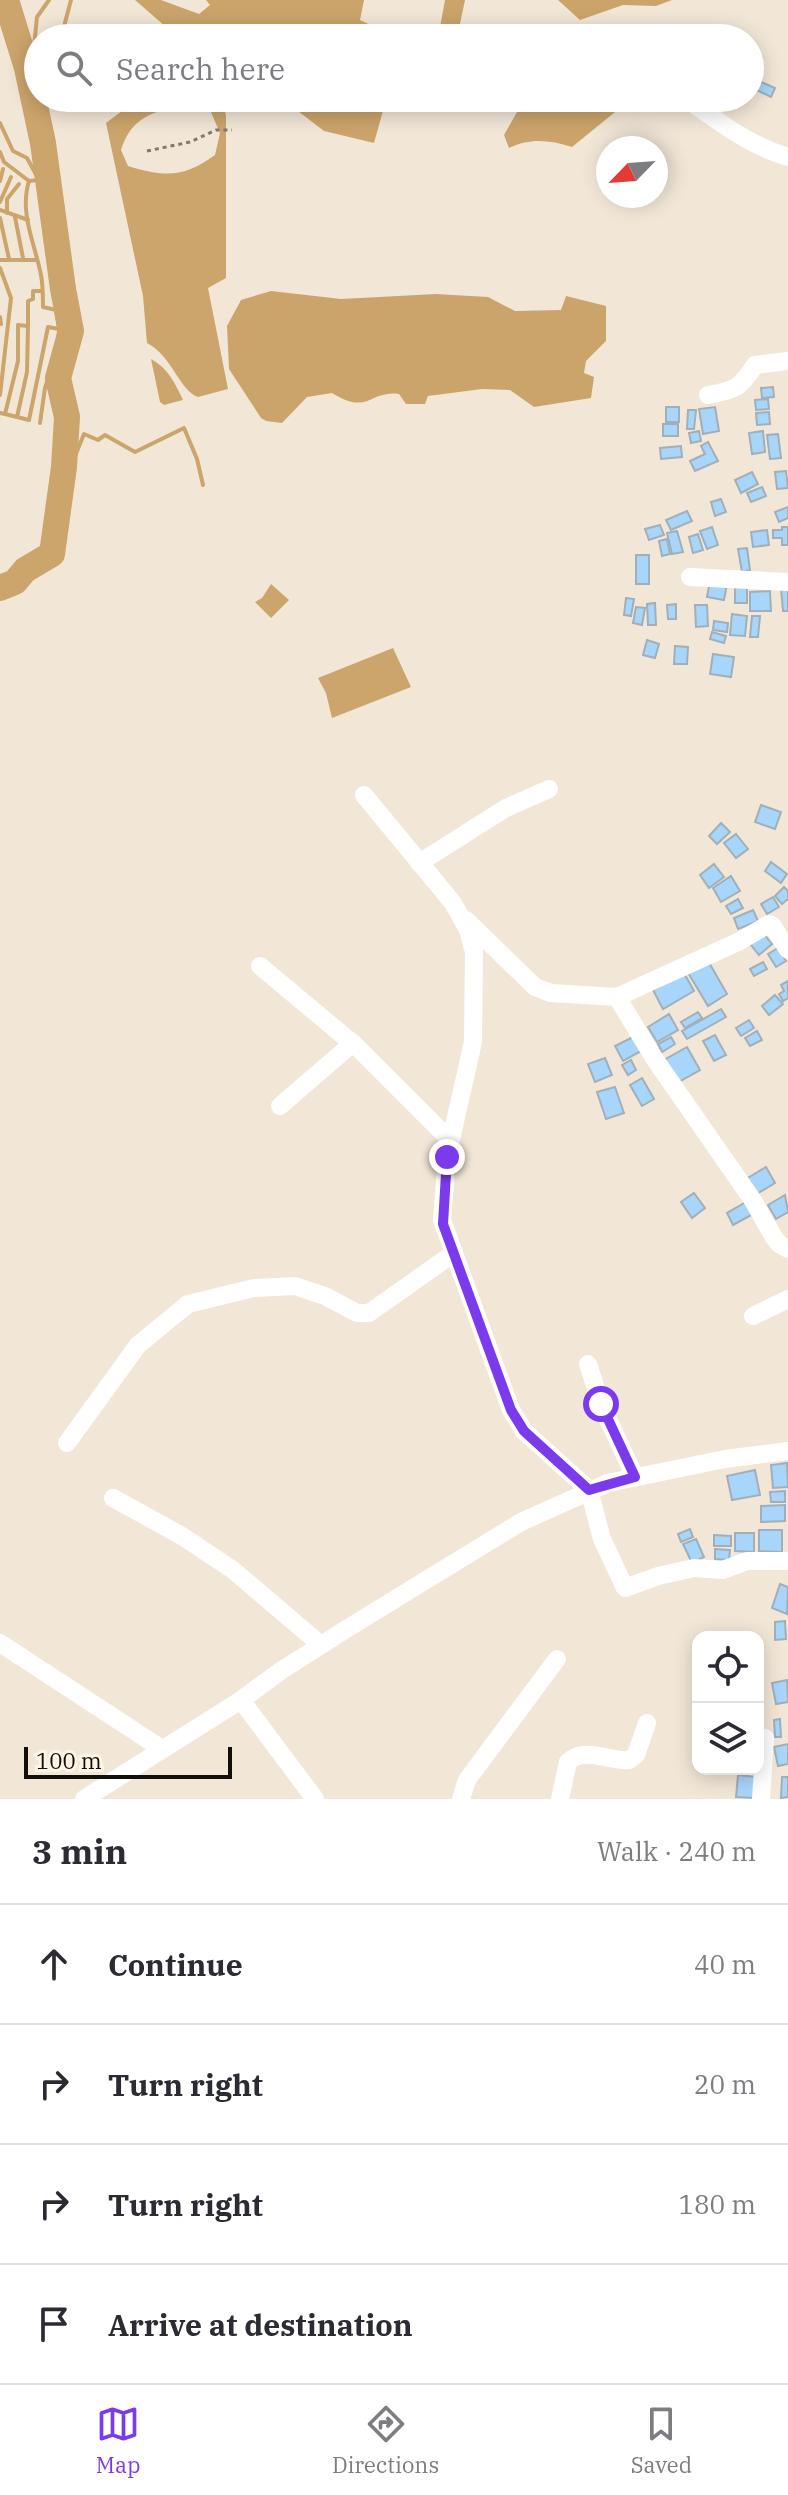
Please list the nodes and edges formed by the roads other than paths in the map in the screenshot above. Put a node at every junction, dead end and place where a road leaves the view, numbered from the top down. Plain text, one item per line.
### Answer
1 (704, 112) edge
2 (788, 157) edge
3 (788, 361) edge
4 (708, 395) dead end
5 (690, 577) dead end
6 (788, 582) edge
7 (549, 789) dead end
8 (364, 795) dead end
9 (419, 863) junction
10 (462, 917) junction
11 (788, 950) edge
12 (260, 966) dead end
13 (617, 997) junction
14 (353, 1043) junction
15 (280, 1106) dead end
16 (451, 1141) junction
17 (788, 1249) edge
18 (454, 1253) junction
19 (788, 1299) edge
20 (753, 1316) dead end
21 (588, 1364) dead end
22 (67, 1443) dead end
23 (788, 1451) edge
24 (635, 1477) junction
25 (589, 1490) junction
26 (113, 1498) dead end
27 (788, 1561) edge
28 (0, 1643) edge
29 (321, 1645) junction
30 (557, 1659) dead end
31 (241, 1700) junction
32 (647, 1723) dead end
33 (765, 1738) dead end
34 (162, 1749) junction
35 (84, 1799) edge
36 (315, 1799) edge
37 (461, 1799) edge
38 (560, 1799) edge
39 (761, 1799) edge

1 - 2 street
3 - 4 street
5 - 6 street
7 - 9 street
8 - 9 street
9 - 10 street
10 - 13 street
10 - 16 street
11 - 13 street
12 - 14 street
13 - 17 street
14 - 15 street
14 - 16 street
16 - 18 street
18 - 22 street
18 - 25 street
19 - 20 street
21 - 24 street
23 - 24 street
24 - 25 street
25 - 27 street
25 - 29 street
26 - 29 street
28 - 34 street
29 - 31 street
30 - 37 street
31 - 34 street
31 - 36 street
32 - 38 street
33 - 39 street
34 - 35 street

